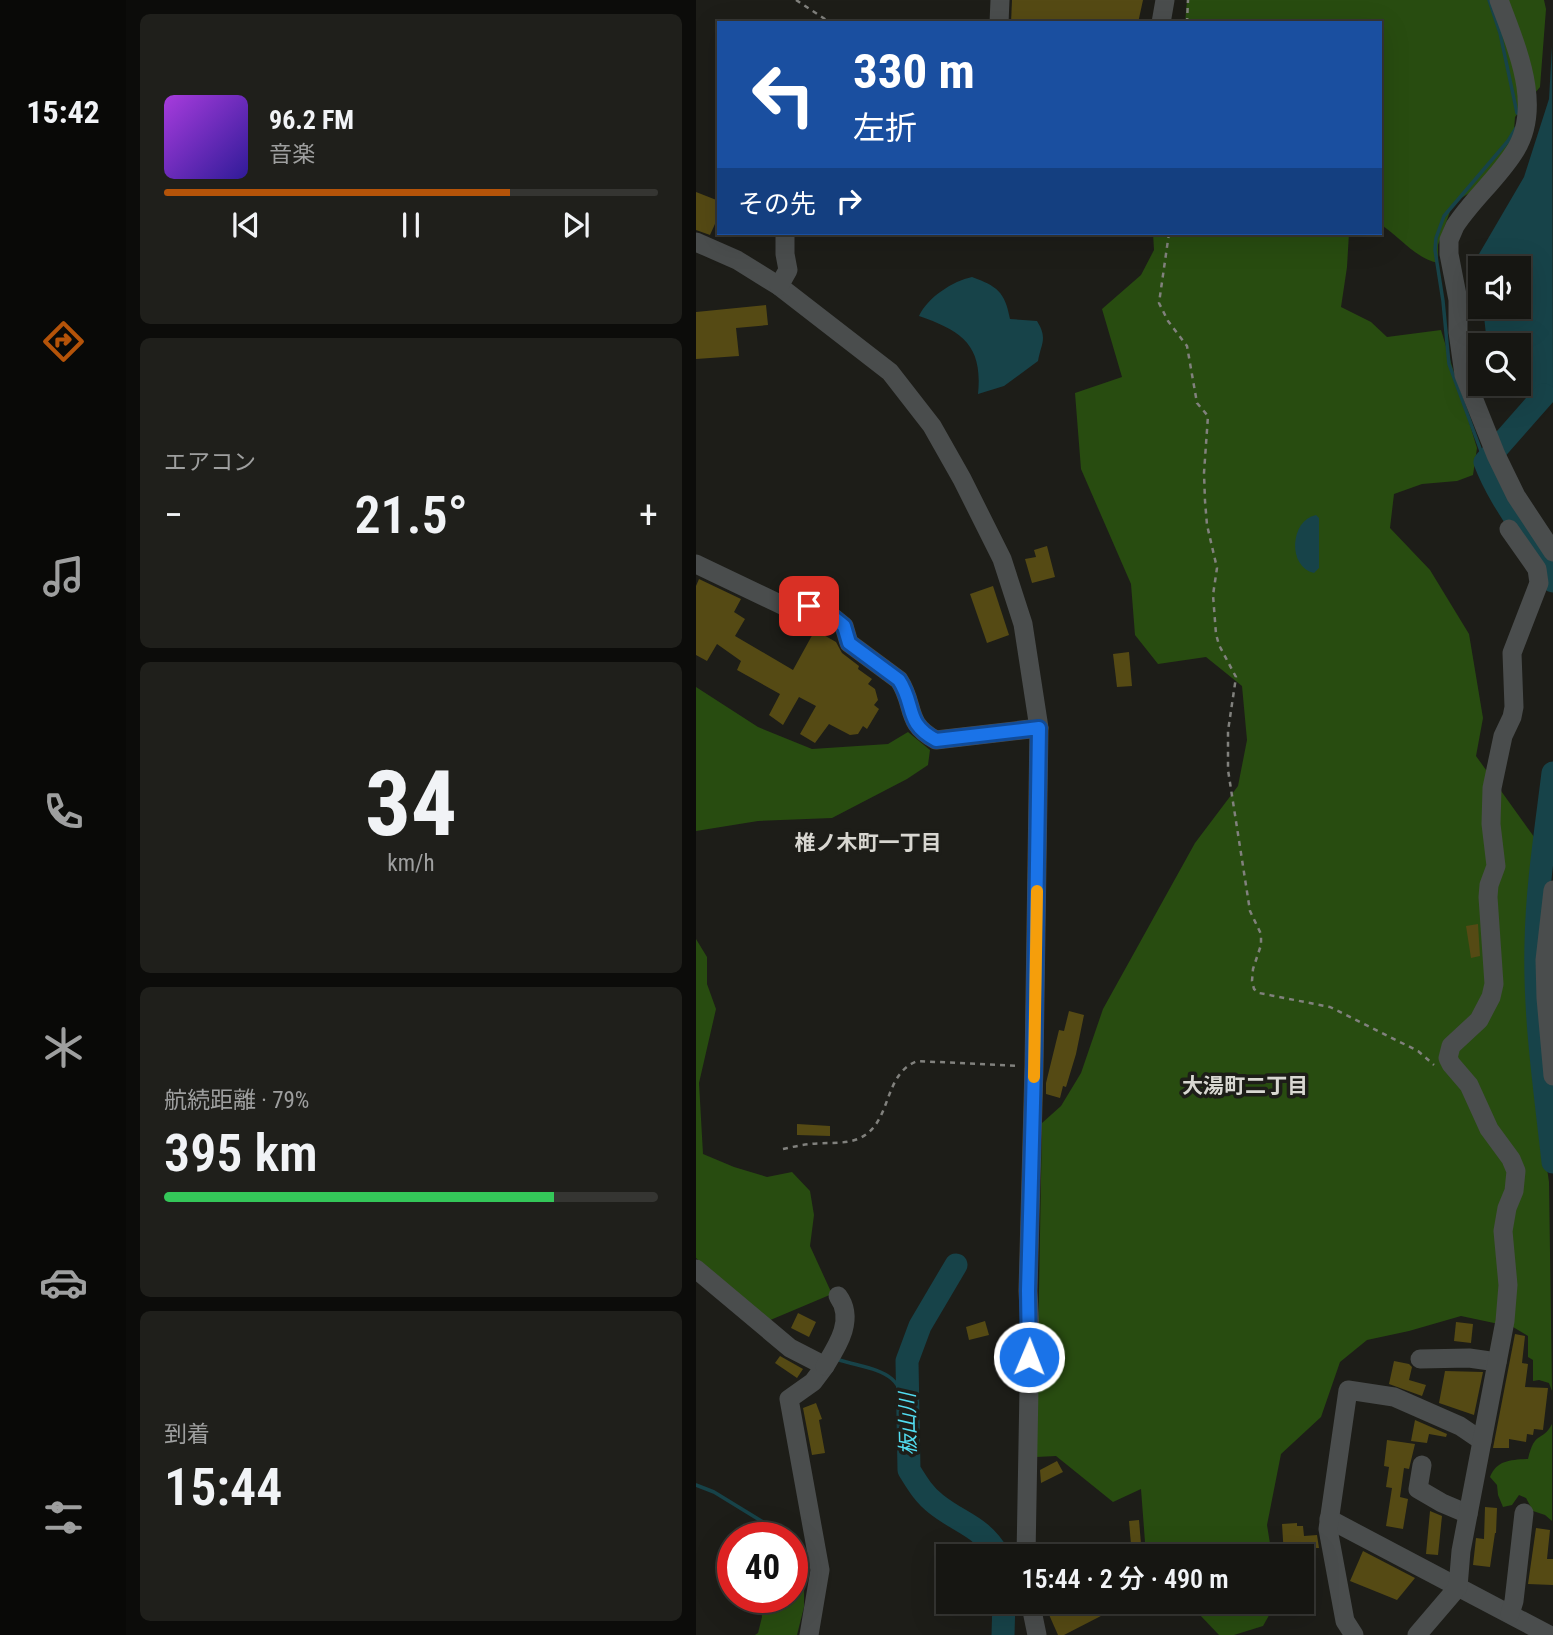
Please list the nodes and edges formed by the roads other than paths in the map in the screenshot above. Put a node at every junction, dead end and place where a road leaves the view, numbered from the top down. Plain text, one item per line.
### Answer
1 (1000, 0) edge
2 (1166, 0) edge
3 (1499, 0) edge
4 (999, 21) edge
5 (1161, 21) edge
6 (785, 235) edge
7 (696, 242) edge
8 (779, 286) junction
9 (1509, 529) dead end
10 (1552, 552) edge
11 (696, 564) edge
12 (1039, 728) junction
13 (1552, 890) edge
14 (1552, 1076) edge
15 (696, 1269) edge
16 (838, 1296) dead end
17 (1420, 1359) dead end
18 (1497, 1362) junction
19 (826, 1366) junction
20 (1482, 1441) junction
21 (1422, 1465) dead end
22 (1524, 1513) dead end
23 (1468, 1514) junction
24 (1329, 1519) junction
25 (1026, 1544) edge
26 (1458, 1587) junction
27 (1033, 1614) edge
28 (1510, 1614) junction
29 (810, 1635) edge
30 (1037, 1635) edge
31 (1354, 1635) edge
32 (1417, 1635) edge
33 (1549, 1635) edge

1 - 4 street
2 - 5 street
3 - 10 street
6 - 8 street
7 - 8 street
8 - 12 street
9 - 18 street
11 - 12 street
12 - 25 street
13 - 14 street
15 - 19 street
16 - 19 street
17 - 18 street
18 - 20 street
19 - 29 street
20 - 23 street
20 - 24 street
21 - 23 street
22 - 28 street
23 - 26 street
24 - 26 street
24 - 31 street
26 - 28 street
26 - 32 street
27 - 30 street
28 - 33 street

